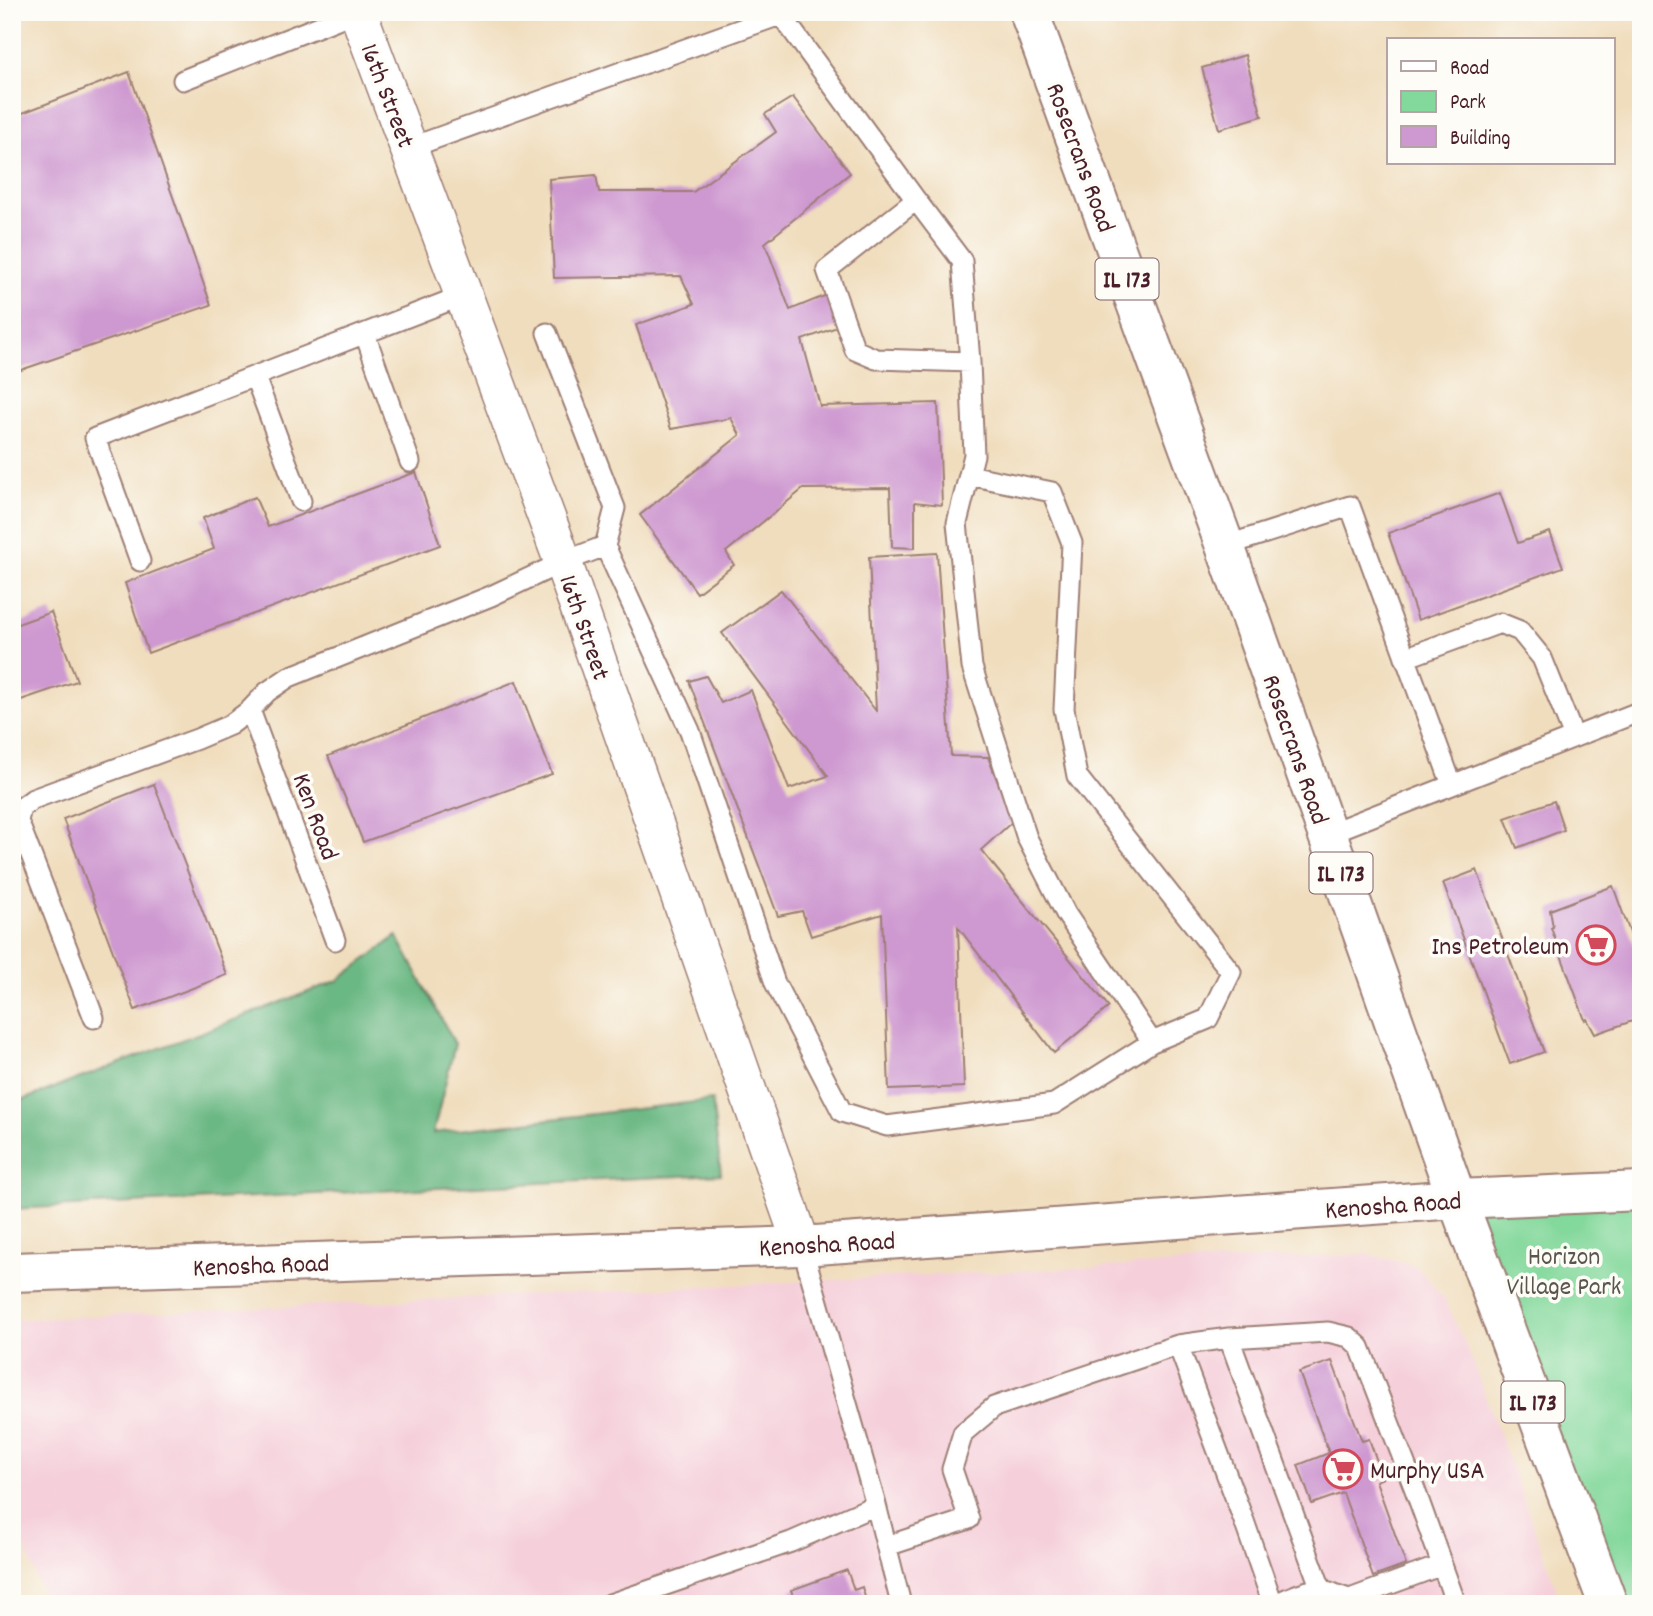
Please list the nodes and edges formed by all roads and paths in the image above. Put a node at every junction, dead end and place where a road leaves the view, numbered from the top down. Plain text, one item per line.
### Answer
1 (357, 12) edge
2 (1029, 12) edge
3 (780, 14) edge
4 (183, 80) dead end
5 (409, 148) junction
6 (916, 200) junction
7 (464, 295) junction
8 (547, 333) dead end
9 (365, 334) junction
10 (970, 362) junction
11 (255, 377) junction
12 (410, 462) dead end
13 (969, 475) junction
14 (301, 501) dead end
15 (605, 546) junction
16 (1225, 547) junction
17 (140, 561) dead end
18 (563, 562) junction
19 (1405, 658) junction
20 (250, 710) junction
21 (1641, 710) edge
22 (1574, 737) junction
23 (1452, 785) junction
24 (1327, 834) junction
25 (335, 940) dead end
26 (94, 1018) dead end
27 (1152, 1042) junction
28 (1641, 1191) edge
29 (1457, 1199) junction
30 (802, 1246) junction
31 (12, 1272) edge
32 (1229, 1338) junction
33 (1178, 1345) junction
34 (876, 1505) junction
35 (887, 1546) junction
36 (1442, 1565) junction
37 (1321, 1589) junction
38 (610, 1604) edge
39 (901, 1604) edge
40 (1274, 1604) edge
41 (1456, 1604) edge
42 (1608, 1604) edge

1 - 4 lane
1 - 5 street, 16th Street
2 - 16 main road, Rosecrans Road / IL 173
3 - 5 lane
3 - 6 lane
5 - 7 street, 16th Street
6 - 10 lane
6 - 10 lane
7 - 9 lane
7 - 18 street, 16th Street
8 - 15 lane
9 - 11 lane
9 - 12 lane
10 - 13 lane
11 - 14 lane
11 - 17 lane
13 - 27 lane
13 - 27 lane
15 - 18 lane
15 - 27 lane
16 - 19 lane
16 - 24 main road, Rosecrans Road / IL 173
18 - 20 lane
18 - 30 street, 16th Street
19 - 22 lane
19 - 23 lane
20 - 25 lane, Ken Road
20 - 26 lane
21 - 22 lane
22 - 23 lane
23 - 24 lane
24 - 29 main road, Rosecrans Road / IL 173
28 - 29 main road, Kenosha Road
29 - 30 main road, Kenosha Road
29 - 42 main road, Rosecrans Road / IL 173
30 - 31 main road, Kenosha Road
30 - 34 lane
32 - 33 lane
32 - 36 lane
32 - 37 lane
33 - 35 lane
33 - 40 lane
34 - 35 lane
34 - 38 lane
35 - 39 lane
36 - 37 lane
36 - 41 lane
37 - 40 lane

